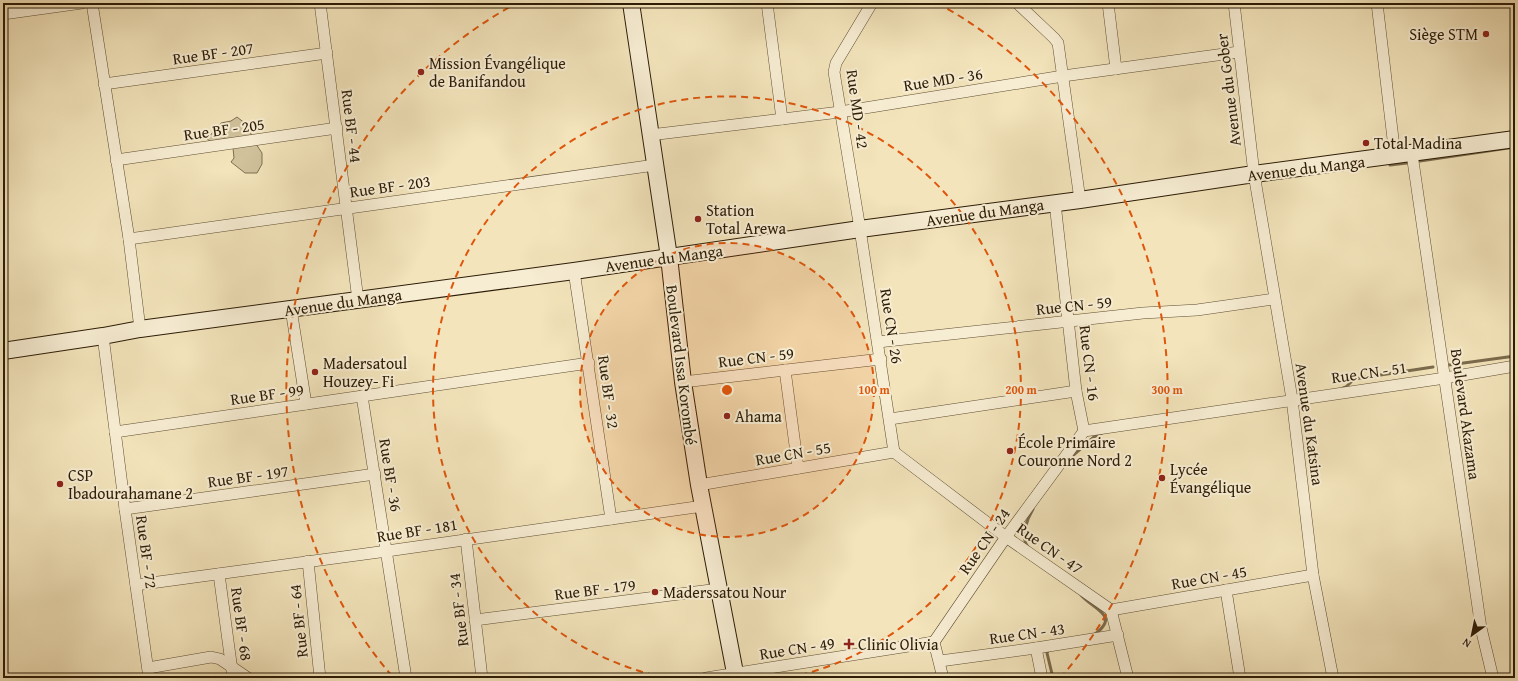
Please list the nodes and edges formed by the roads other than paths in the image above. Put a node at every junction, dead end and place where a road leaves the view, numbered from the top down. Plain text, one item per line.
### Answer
1 (82, 3) edge
2 (92, 3) edge
3 (320, 3) edge
4 (631, 3) edge
5 (767, 3) edge
6 (872, 3) edge
7 (1017, 3) edge
8 (1108, 3) edge
9 (1234, 3) edge
10 (1377, 3) edge
11 (3, 14) edge
12 (1240, 52) junction
13 (327, 53) junction
14 (1116, 69) junction
15 (1063, 76) junction
16 (104, 84) junction
17 (840, 112) junction
18 (782, 119) junction
19 (337, 128) junction
20 (650, 135) junction
21 (1515, 139) edge
22 (1412, 154) junction
23 (1395, 156) junction
24 (116, 160) junction
25 (655, 165) junction
26 (1254, 174) junction
27 (1080, 200) junction
28 (1055, 203) junction
29 (347, 209) junction
30 (860, 229) junction
31 (129, 239) junction
32 (669, 257) junction
33 (574, 271) junction
34 (1274, 299) junction
35 (358, 300) junction
36 (291, 309) junction
37 (1069, 321) junction
38 (140, 329) junction
39 (103, 336) junction
40 (878, 342) junction
41 (3, 351) edge
42 (880, 359) junction
43 (589, 363) junction
44 (1515, 366) edge
45 (785, 370) junction
46 (1445, 378) junction
47 (683, 382) junction
48 (1076, 391) junction
49 (362, 396) junction
50 (1292, 399) junction
51 (306, 404) junction
52 (890, 419) junction
53 (1084, 431) junction
54 (115, 432) junction
55 (894, 452) junction
56 (798, 468) junction
57 (375, 474) junction
58 (699, 485) junction
59 (703, 506) junction
60 (125, 509) junction
61 (611, 519) junction
62 (1006, 537) junction
63 (466, 539) junction
64 (387, 552) junction
65 (308, 561) junction
66 (219, 574) junction
67 (1313, 575) junction
68 (136, 585) junction
69 (719, 589) junction
70 (1226, 590) junction
71 (1111, 610) junction
72 (475, 620) junction
73 (1118, 635) junction
74 (934, 642) junction
75 (1036, 648) junction
76 (940, 661) junction
77 (231, 665) junction
78 (149, 673) edge
79 (736, 676) edge
80 (1330, 677) edge
81 (233, 678) edge
82 (248, 678) edge
83 (320, 678) edge
84 (406, 678) edge
85 (482, 678) edge
86 (706, 678) edge
87 (943, 678) edge
88 (1042, 678) edge
89 (1128, 678) edge
90 (1240, 678) edge
91 (1493, 678) edge

1 - 11 street
2 - 16 street
3 - 13 street, Rue BF - 44
4 - 20 street, Boulevard Issa Korombé
5 - 18 street
6 - 17 street, Rue MD - 42
7 - 15 street
8 - 14 street
9 - 12 street, Avenue du Gober
10 - 23 street
12 - 14 street, Rue MD - 36
12 - 26 street, Avenue du Gober
13 - 16 street, Rue BF - 207
13 - 19 street, Rue BF - 44
14 - 15 street, Rue MD - 36
15 - 17 street, Rue MD - 36
15 - 27 street
16 - 24 street
17 - 18 street, Rue MD - 36
17 - 30 street, Rue MD - 42
18 - 20 street, Rue MD - 36
19 - 24 street, Rue BF - 205
19 - 29 street, Rue BF - 44
20 - 25 street, Boulevard Issa Korombé
21 - 22 street, Avenue du Manga
22 - 23 street, Avenue du Manga
22 - 46 street, Boulevard Akazama
23 - 26 street, Avenue du Manga
24 - 31 street
25 - 29 street, Rue BF - 203
25 - 32 street, Boulevard Issa Korombé
26 - 27 street, Avenue du Manga
26 - 34 street, Avenue du Katsina
27 - 28 street, Avenue du Manga
28 - 30 street, Avenue du Manga
28 - 37 street, Rue CN - 16
29 - 31 street, Rue BF - 203
29 - 35 street, Rue BF - 44
30 - 32 street, Avenue du Manga
30 - 40 street, Rue CN - 26
31 - 38 street
32 - 33 street, Avenue du Manga
32 - 47 street, Boulevard Issa Korombé
33 - 35 street, Avenue du Manga
33 - 43 street, Rue BF - 32
34 - 37 street, Rue CN - 59
34 - 50 street, Avenue du Katsina
35 - 36 street, Avenue du Manga
36 - 38 street, Avenue du Manga
36 - 51 street
37 - 40 street, Rue CN - 59
37 - 48 street, Rue CN - 16
38 - 39 street, Avenue du Manga
39 - 41 street, Avenue du Manga
39 - 54 street, Rue BF - 72
40 - 42 street, Rue CN - 26
42 - 45 street, Rue CN - 59
42 - 52 street, Rue CN - 26
43 - 49 street, Rue BF - 99
43 - 61 street, Rue BF - 32
44 - 46 street, Rue CN - 51
45 - 47 street, Rue CN - 59
45 - 56 street
46 - 50 street, Rue CN - 51
46 - 91 street, Boulevard Akazama
47 - 58 street, Boulevard Issa Korombé
48 - 52 street
48 - 53 street, Rue CN - 16
49 - 51 street, Rue BF - 99
49 - 57 street, Rue BF - 36
50 - 53 street, Rue CN - 51
50 - 67 street, Avenue du Katsina
51 - 54 street, Rue BF - 99
52 - 55 street, Rue CN - 26
53 - 62 street, Rue CN - 24
54 - 60 street, Rue BF - 72
55 - 56 street, Rue CN - 55
55 - 62 street, Rue CN - 47
56 - 58 street, Rue CN - 55
57 - 60 street, Rue BF - 197
57 - 64 street, Rue BF - 36
58 - 59 street, Boulevard Issa Korombé
59 - 61 street, Rue BF - 181
59 - 69 street, Boulevard Issa Korombé
60 - 68 street, Rue BF - 72
61 - 63 street, Rue BF - 181
62 - 71 street, Rue CN - 47
62 - 74 street, Rue CN - 24
63 - 64 street, Rue BF - 181
63 - 72 street, Rue BF - 34
64 - 65 street, Rue BF - 181
64 - 84 street, Rue BF - 36
65 - 66 street, Rue BF - 181
65 - 83 street, Rue BF - 64
66 - 68 street, Rue BF - 181
66 - 77 street, Rue BF - 68
67 - 70 street, Rue CN - 45
67 - 80 street, Avenue du Katsina
68 - 78 street, Rue BF - 72
69 - 72 street, Rue BF - 179
69 - 79 street, Boulevard Issa Korombé
70 - 71 street, Rue CN - 45
70 - 90 street
71 - 73 street
72 - 85 street, Rue BF - 34
73 - 75 street, Rue CN - 43
73 - 89 street
74 - 76 street
74 - 79 street, Rue CN - 49
75 - 76 street, Rue CN - 43
75 - 88 street
76 - 87 street
77 - 78 street
77 - 81 street, Rue BF - 68
77 - 82 street
79 - 86 street, Rue CN - 49

